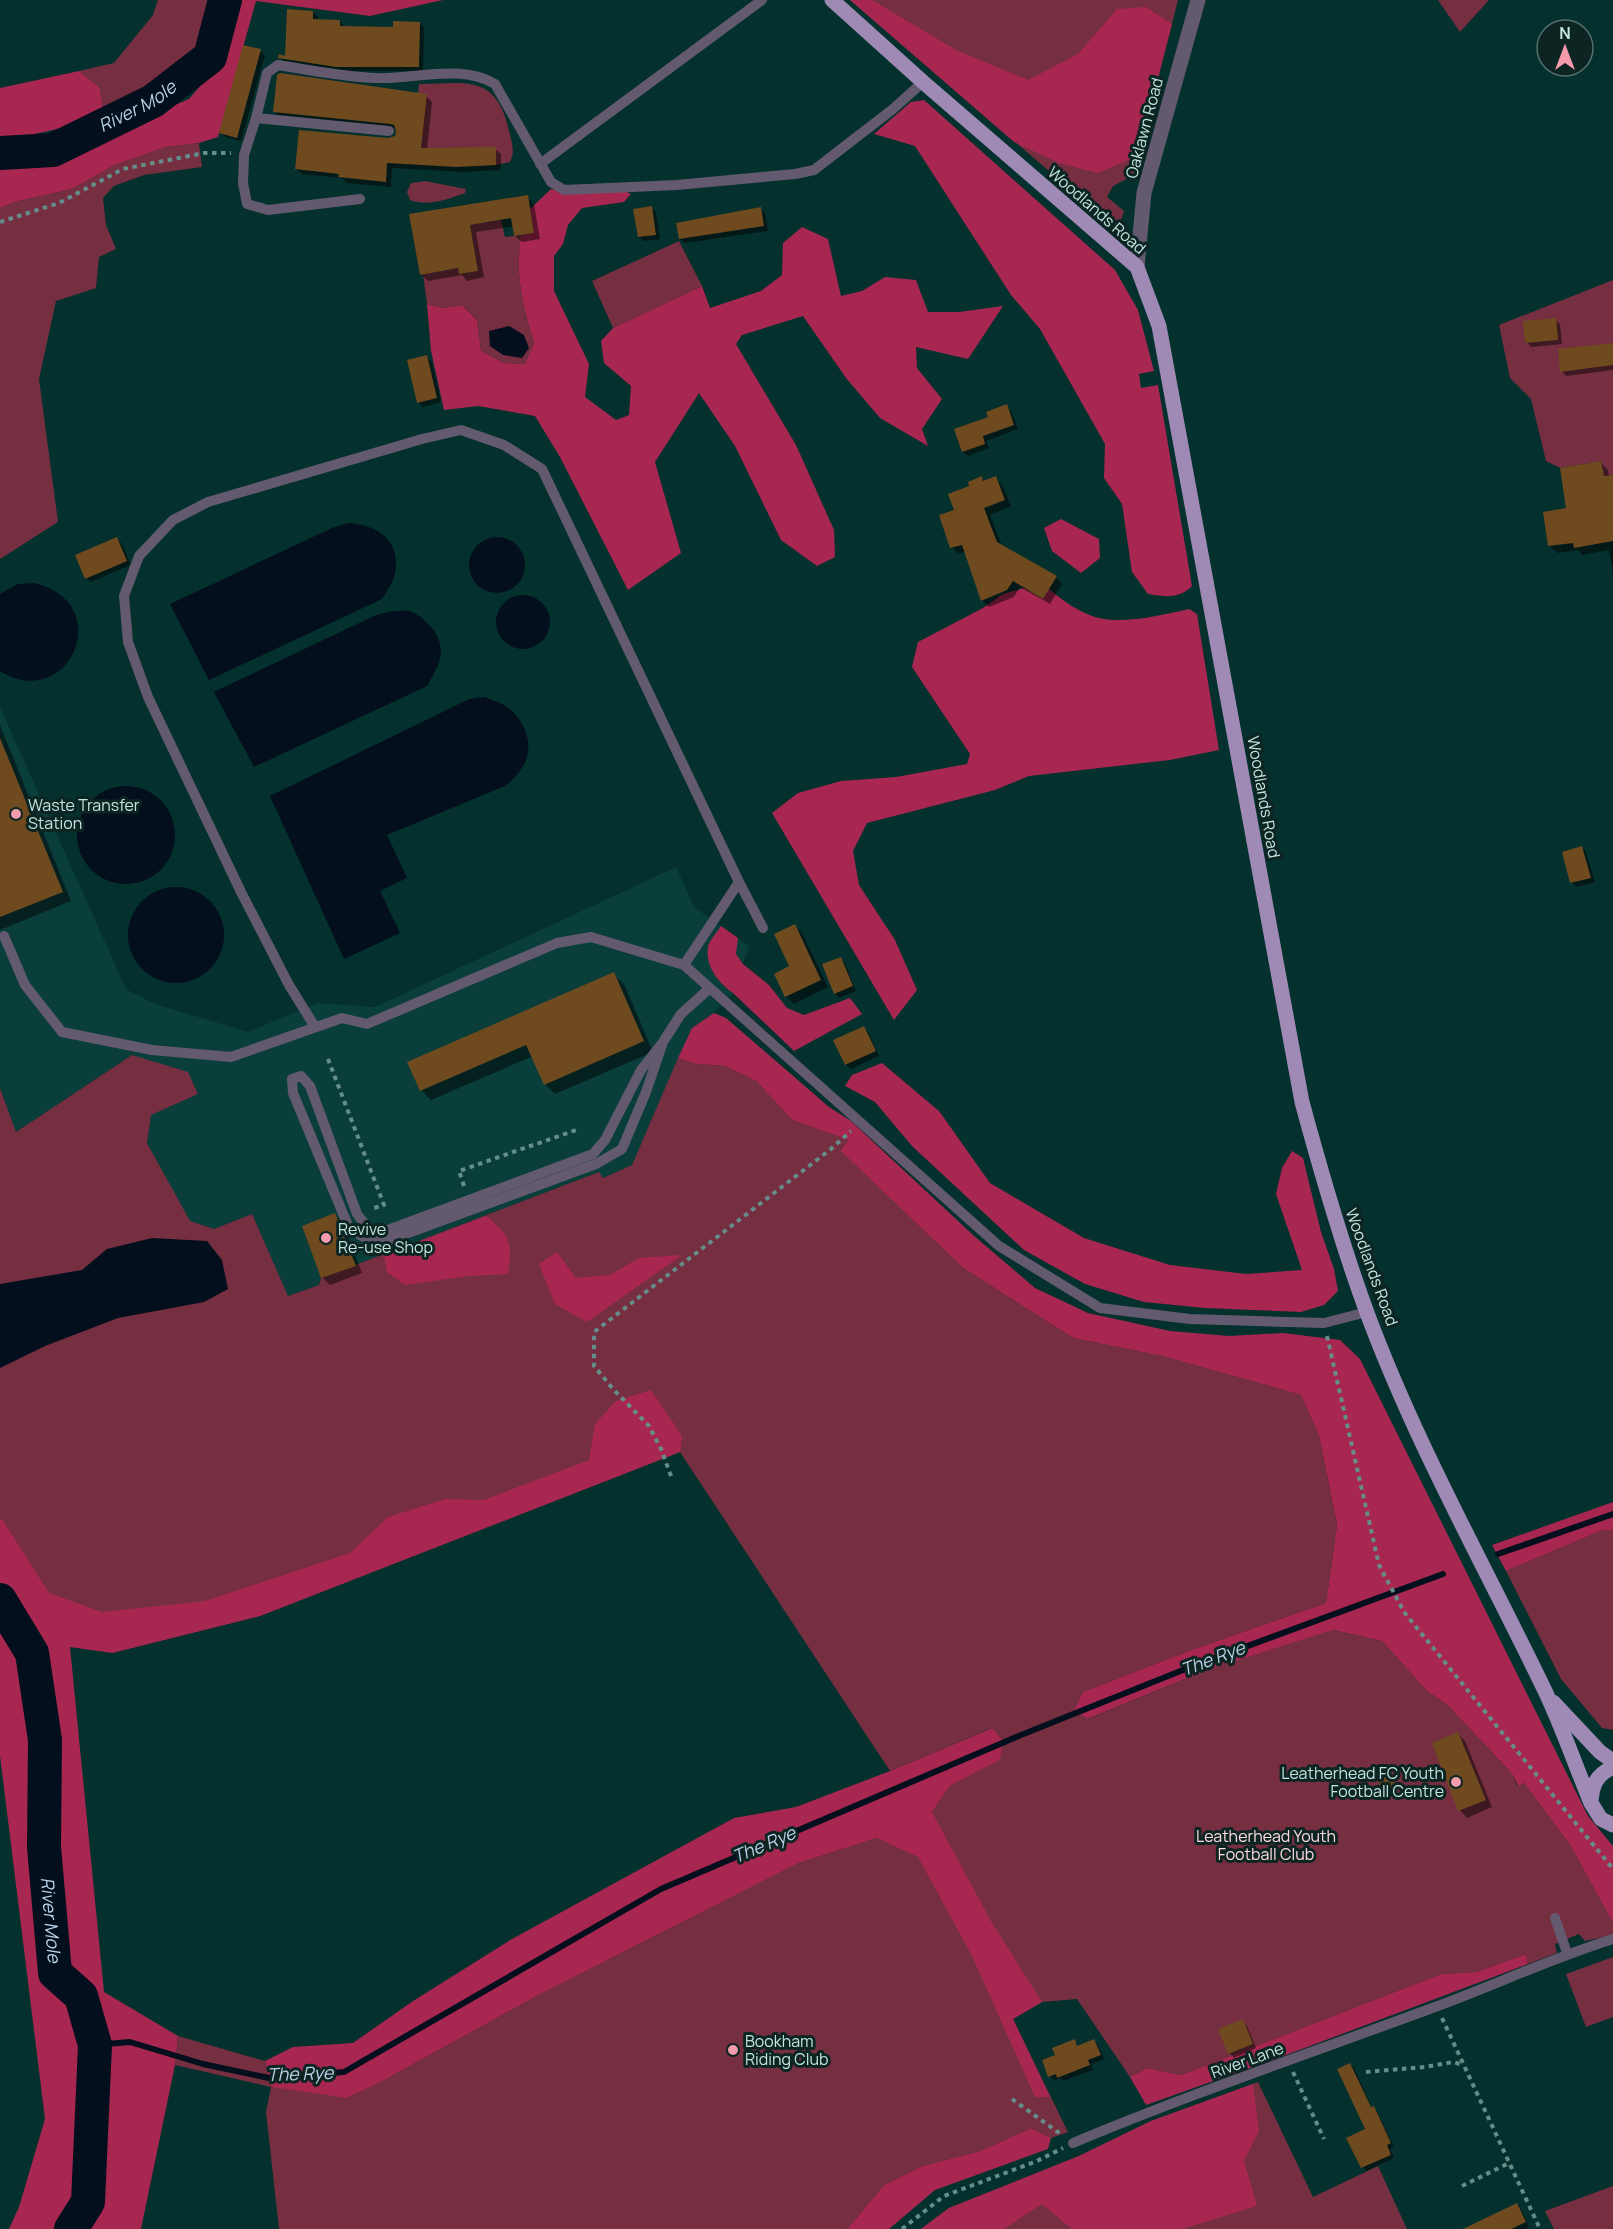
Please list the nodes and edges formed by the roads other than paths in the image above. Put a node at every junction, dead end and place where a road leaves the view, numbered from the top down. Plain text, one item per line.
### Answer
1 (762, 0) edge
2 (832, 0) edge
3 (1198, 0) edge
4 (923, 82) junction
5 (256, 118) junction
6 (388, 131) dead end
7 (540, 164) junction
8 (360, 199) dead end
9 (1137, 267) junction
10 (739, 882) junction
11 (763, 928) dead end
12 (4, 936) dead end
13 (684, 965) junction
14 (710, 988) junction
15 (315, 1028) junction
16 (663, 1042) junction
17 (605, 1140) junction
18 (614, 1153) junction
19 (1367, 1312) junction
20 (1547, 1695) junction
21 (1613, 1761) edge
22 (1613, 1767) edge
23 (1591, 1803) junction
24 (1613, 1825) edge
25 (1555, 1918) dead end
26 (1613, 1939) edge
27 (1566, 1953) junction
28 (1073, 2143) road end

1 - 7 lane
2 - 4 main road, Woodlands Road
3 - 9 street, Oaklawn Road
4 - 7 lane
4 - 9 main road, Woodlands Road
5 - 6 lane
5 - 7 lane
5 - 8 lane
9 - 19 main road, Woodlands Road
10 - 11 lane
10 - 13 lane
10 - 15 lane
12 - 15 lane
13 - 14 lane
13 - 15 lane
14 - 16 lane
14 - 19 lane
16 - 17 lane
16 - 18 lane
17 - 18 lane
17 - 18 lane
19 - 20 main road, Woodlands Road
20 - 21 main road, Woodlands Road
20 - 23 main road, Woodlands Road
22 - 23 main road
23 - 24 main road
25 - 27 lane
26 - 27 lane, River Lane
27 - 28 lane, River Lane

